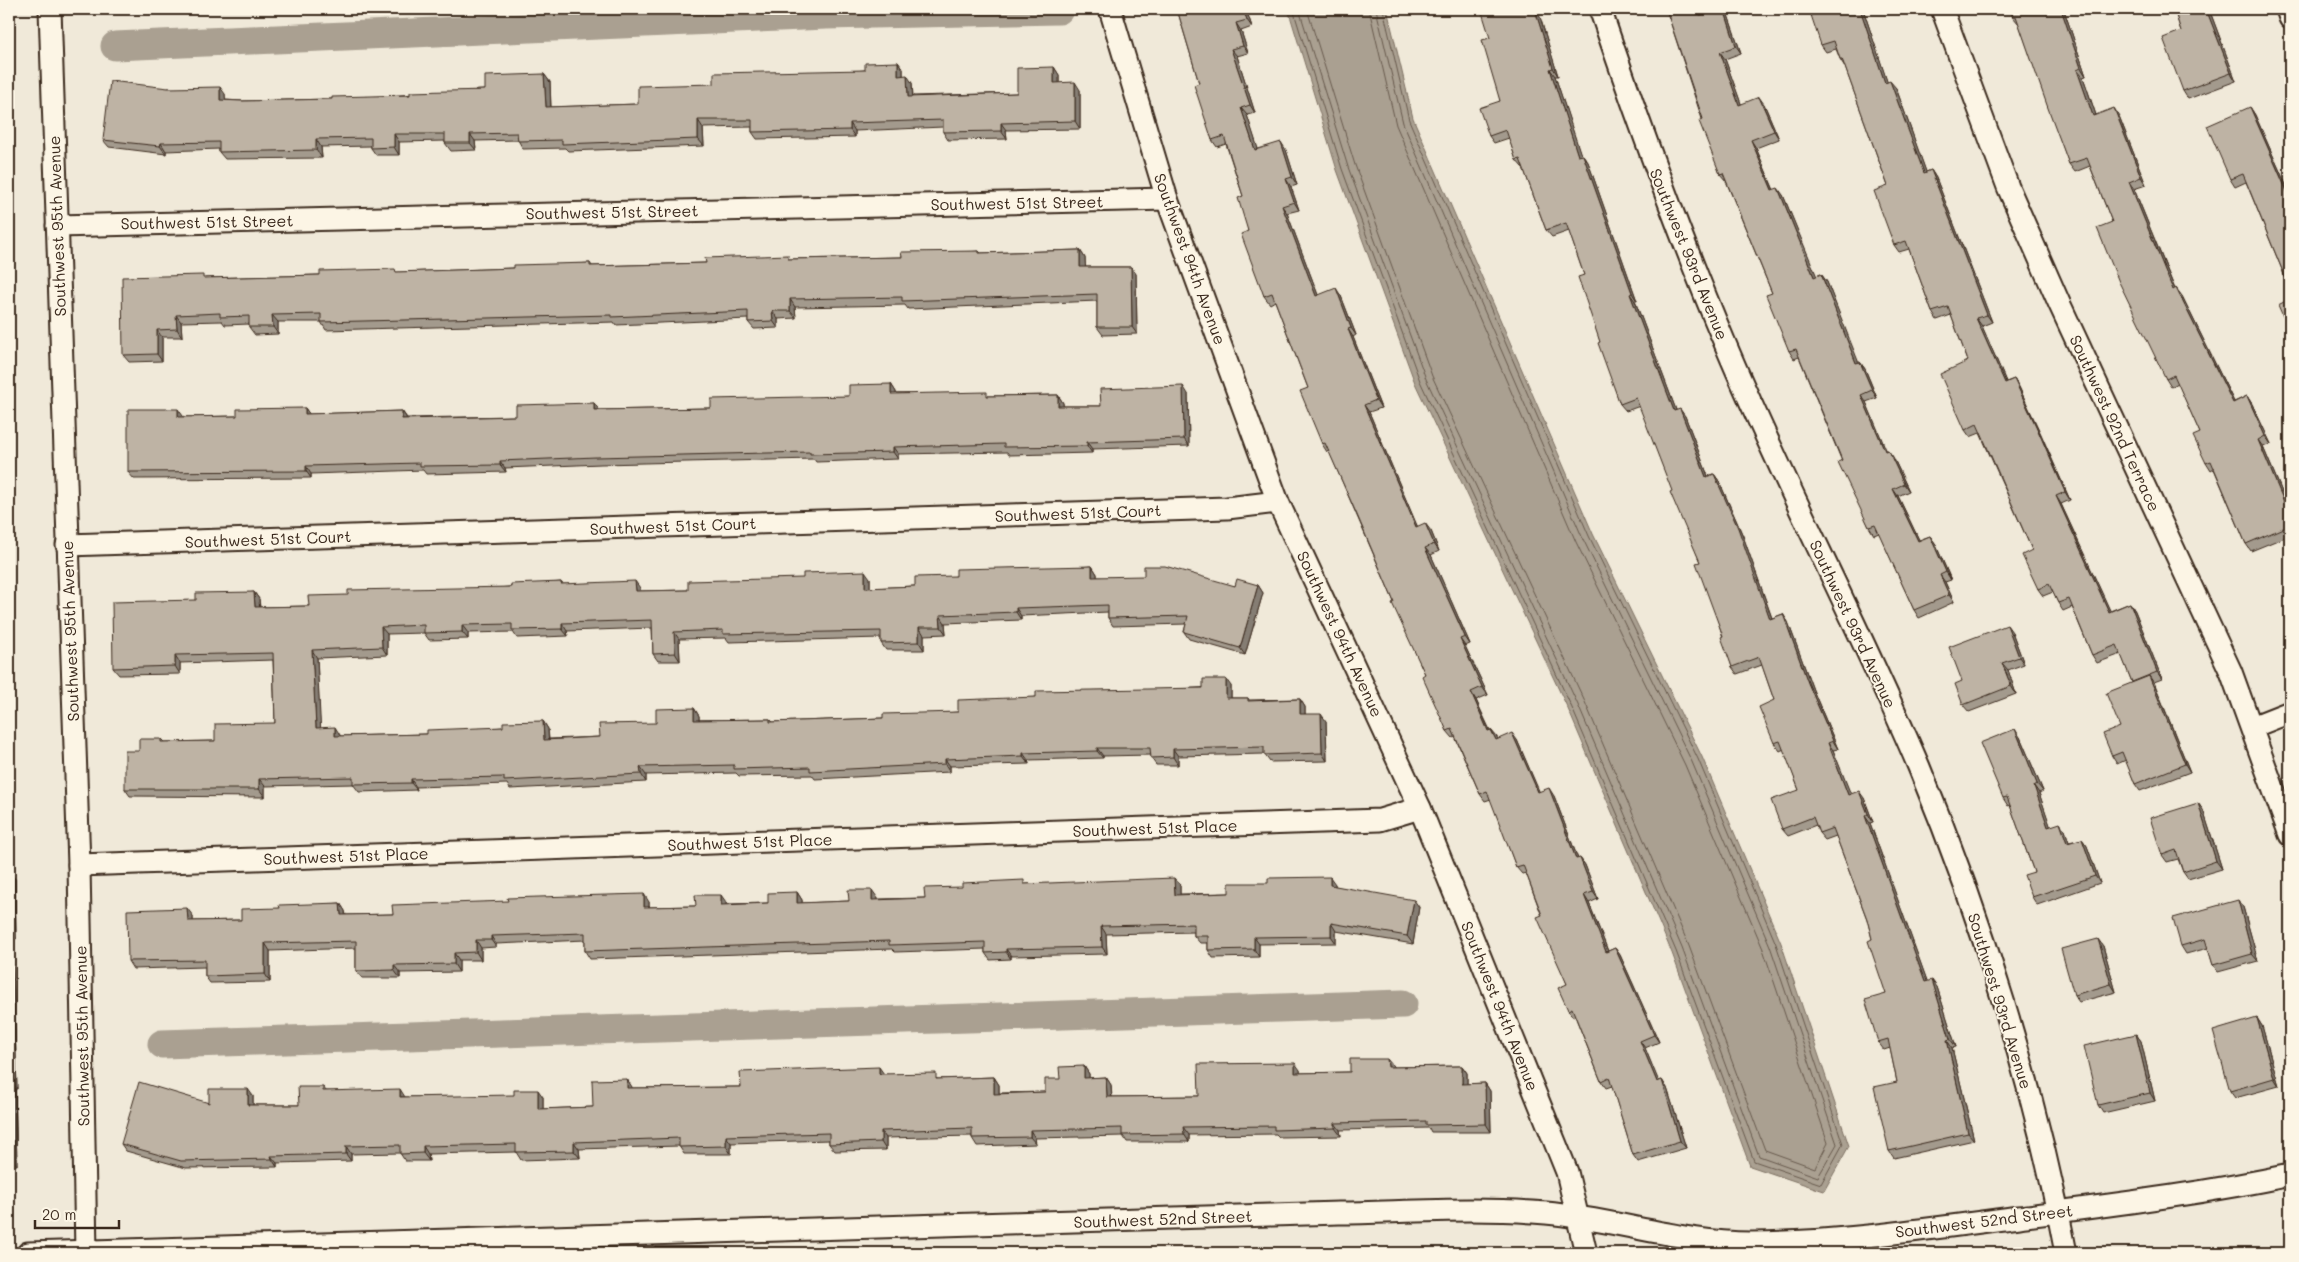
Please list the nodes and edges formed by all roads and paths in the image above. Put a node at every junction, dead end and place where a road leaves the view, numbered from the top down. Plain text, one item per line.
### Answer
1 (50, 9) edge
2 (1110, 9) edge
3 (1600, 9) edge
4 (1942, 9) edge
5 (2287, 9) edge
6 (2290, 18) edge
7 (1167, 199) junction
8 (57, 226) junction
9 (1278, 502) junction
10 (67, 546) junction
11 (2290, 712) edge
12 (2252, 727) junction
13 (1420, 808) junction
14 (2290, 835) edge
15 (79, 865) junction
16 (2290, 1175) edge
17 (2058, 1212) junction
18 (1579, 1217) junction
19 (86, 1252) edge
20 (28, 1253) edge
21 (1586, 1253) edge
22 (2066, 1253) edge

1 - 8 street, Southwest 95th Avenue
2 - 7 street, Southwest 94th Avenue
3 - 17 street, Southwest 93rd Avenue
4 - 12 street, Southwest 92nd Terrace
5 - 6 street
7 - 8 street, Southwest 51st Street
7 - 9 street, Southwest 94th Avenue
8 - 10 street, Southwest 95th Avenue
9 - 10 street, Southwest 51st Court
9 - 13 street, Southwest 94th Avenue
10 - 15 street, Southwest 95th Avenue
11 - 12 street
12 - 14 street, Southwest 92nd Terrace
13 - 15 street, Southwest 51st Place
13 - 18 street, Southwest 94th Avenue
15 - 19 street, Southwest 95th Avenue
16 - 17 street, Southwest 52nd Street
17 - 18 street, Southwest 52nd Street
17 - 22 street, Southwest 93rd Avenue
18 - 19 street, Southwest 52nd Street
18 - 21 street, Southwest 94th Avenue
19 - 20 street, Southwest 52nd Street

